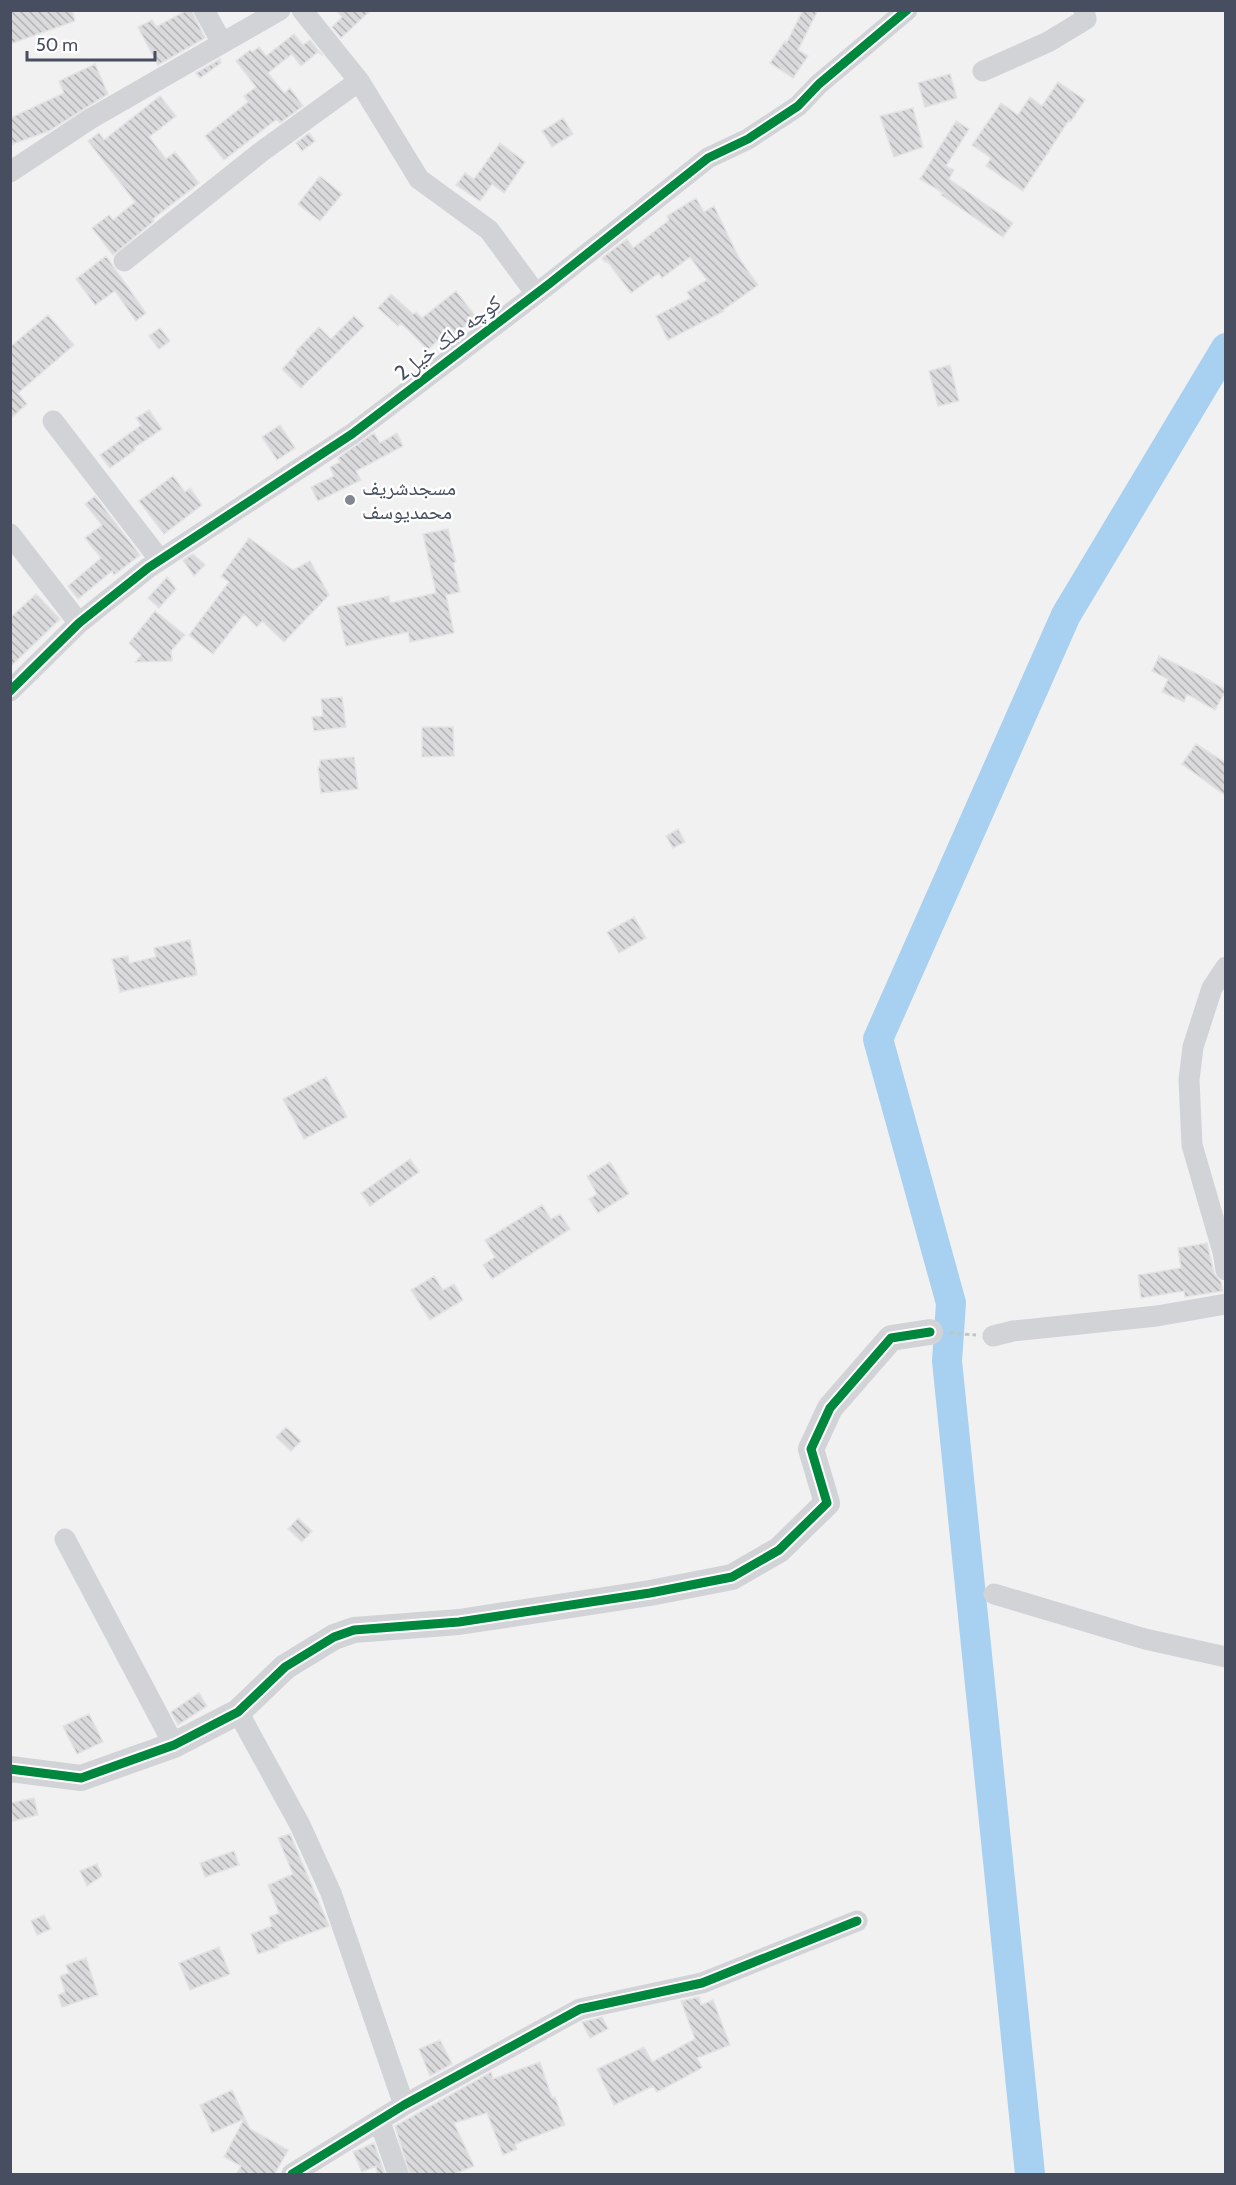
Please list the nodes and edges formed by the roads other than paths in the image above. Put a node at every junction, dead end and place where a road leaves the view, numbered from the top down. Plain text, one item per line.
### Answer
1 (204, 10) edge
2 (280, 10) edge
3 (302, 10) edge
4 (907, 10) edge
5 (1084, 10) edge
6 (222, 43) junction
7 (983, 71) dead end
8 (359, 81) junction
9 (10, 172) edge
10 (124, 261) dead end
11 (536, 294) junction
12 (53, 421) dead end
13 (10, 534) edge
14 (160, 560) junction
15 (80, 623) junction
16 (10, 691) edge
17 (1226, 967) edge
18 (1226, 1270) edge
19 (1226, 1304) edge
20 (930, 1332) road end
21 (993, 1336) road end
22 (65, 1539) dead end
23 (994, 1594) dead end
24 (1226, 1657) edge
25 (238, 1712) junction
26 (174, 1745) junction
27 (10, 1769) edge
28 (857, 1921) dead end
29 (404, 2105) junction
30 (380, 2122) junction
31 (292, 2175) edge
32 (398, 2175) edge

1 - 6 street
2 - 6 street
3 - 8 street
4 - 11 street, کوچه ملک خیل2
5 - 7 street
6 - 9 street
8 - 10 street
8 - 11 street
11 - 14 street, کوچه ملک خیل2
12 - 14 street
13 - 15 street
14 - 15 street, کوچه ملک خیل2
15 - 16 street, کوچه ملک خیل2
17 - 18 street
19 - 21 street
20 - 25 street
22 - 26 street
23 - 24 street
25 - 26 street
25 - 29 street
26 - 27 street
28 - 29 street
29 - 30 street
30 - 31 street
30 - 32 street

